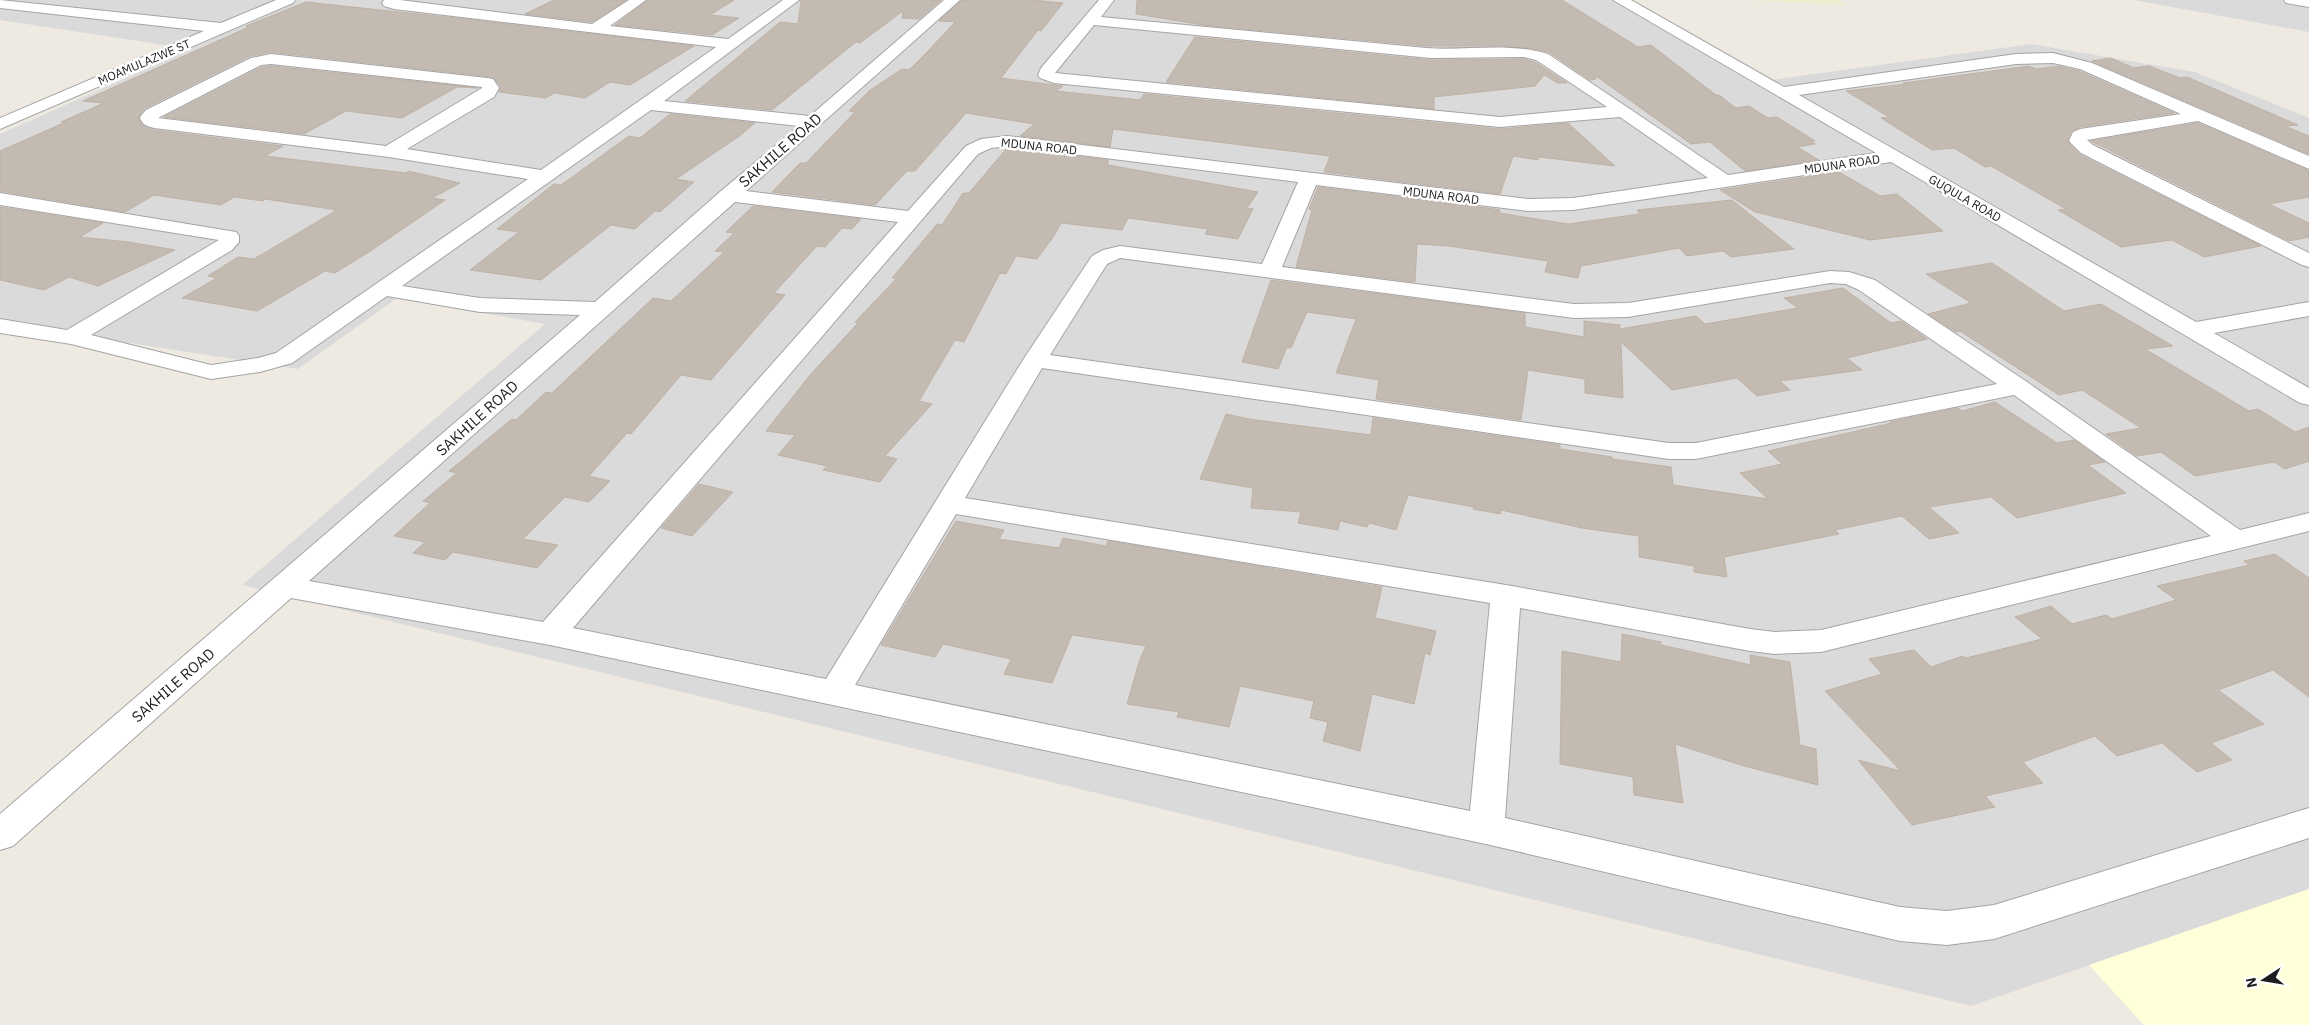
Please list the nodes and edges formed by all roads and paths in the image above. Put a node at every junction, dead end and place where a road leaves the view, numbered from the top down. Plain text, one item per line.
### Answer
1 (288, 0) edge
2 (393, 0) edge
3 (639, 0) edge
4 (792, 0) edge
5 (953, 0) edge
6 (1107, 0) edge
7 (1620, 0) edge
8 (2291, 0) edge
9 (2309, 3) edge
10 (0, 4) edge
11 (118, 4) dead end
12 (91, 14) junction
13 (1089, 20) junction
14 (223, 28) junction
15 (594, 29) junction
16 (729, 44) junction
17 (1782, 92) junction
18 (648, 104) junction
19 (1624, 111) junction
20 (2199, 116) junction
21 (813, 122) junction
22 (0, 124) edge
23 (389, 152) junction
24 (1894, 156) junction
25 (2309, 163) edge
26 (543, 176) junction
27 (1309, 178) junction
28 (1724, 181) junction
29 (728, 195) junction
30 (0, 199) edge
31 (912, 218) junction
32 (2309, 261) edge
33 (1270, 270) junction
34 (381, 289) junction
35 (599, 309) junction
36 (2309, 309) edge
37 (0, 326) edge
38 (2191, 330) junction
39 (71, 337) junction
40 (1035, 360) junction
41 (2018, 387) junction
42 (2309, 398) edge
43 (947, 504) junction
44 (2309, 522) edge
45 (2235, 540) junction
46 (286, 587) junction
47 (1506, 595) junction
48 (550, 634) junction
49 (834, 693) junction
50 (2309, 822) edge
51 (1486, 829) junction
52 (0, 835) edge

1 - 14 street, MOAMULAZWE ST
2 - 15 street
3 - 15 street
4 - 16 street
5 - 21 street, SAKHILE ROAD
6 - 13 street
7 - 17 street, GUQULA ROAD
8 - 9 street
10 - 12 street
11 - 12 street
12 - 14 street
13 - 19 street
13 - 19 street
14 - 22 street, MOAMULAZWE ST
15 - 16 street
16 - 18 street
17 - 20 street
17 - 24 street, GUQULA ROAD
18 - 21 street
18 - 26 street
19 - 28 street
20 - 25 street
20 - 32 street
21 - 29 street, SAKHILE ROAD
23 - 23 street
23 - 26 street
24 - 28 street, MDUNA ROAD
24 - 38 street, GUQULA ROAD
26 - 34 street
27 - 28 street, MDUNA ROAD
27 - 31 street, MDUNA ROAD
27 - 33 street
29 - 31 street
29 - 35 street, SAKHILE ROAD
30 - 39 street
31 - 48 street
33 - 40 street
33 - 41 street
34 - 35 street
34 - 39 street
35 - 46 street, SAKHILE ROAD
36 - 38 street
37 - 39 street
38 - 42 street, GUQULA ROAD
40 - 41 street
40 - 43 street
41 - 45 street
43 - 47 street
43 - 49 street
44 - 45 street
45 - 47 street
46 - 48 street
46 - 52 street, SAKHILE ROAD
47 - 51 street
48 - 49 street
49 - 51 street
50 - 51 street

